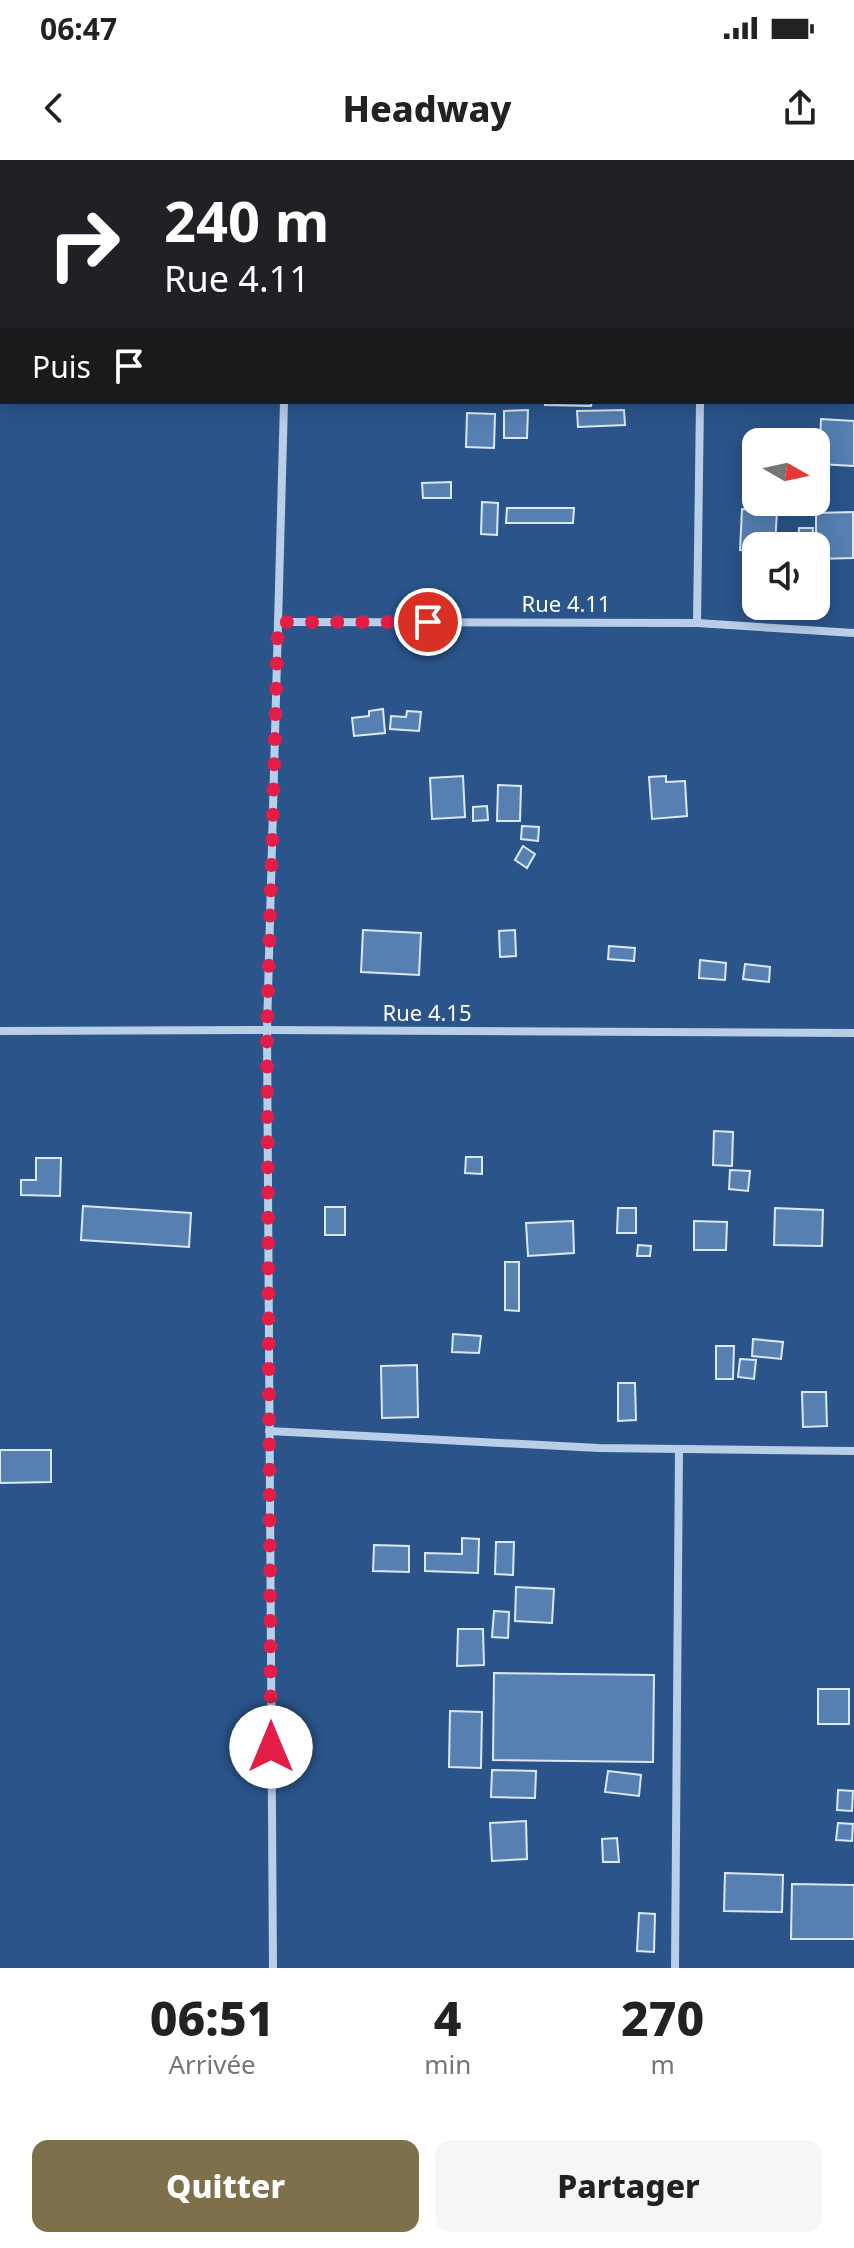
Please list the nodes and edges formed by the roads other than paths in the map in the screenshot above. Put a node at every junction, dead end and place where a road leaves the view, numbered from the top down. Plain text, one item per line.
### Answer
1 (284, 404) edge
2 (700, 404) edge
3 (278, 622) junction
4 (697, 623) junction
5 (854, 633) edge
6 (267, 1030) junction
7 (0, 1031) edge
8 (854, 1033) edge
9 (269, 1431) junction
10 (679, 1449) junction
11 (854, 1451) edge
12 (273, 1968) edge
13 (675, 1968) edge

1 - 3 street
2 - 4 street
3 - 4 street, Rue 4.11
3 - 6 street
4 - 5 street, Rue 4.11
6 - 7 street, Rue 4.15
6 - 8 street, Rue 4.15
6 - 9 street
9 - 10 street
9 - 12 street
10 - 11 street
10 - 13 street

